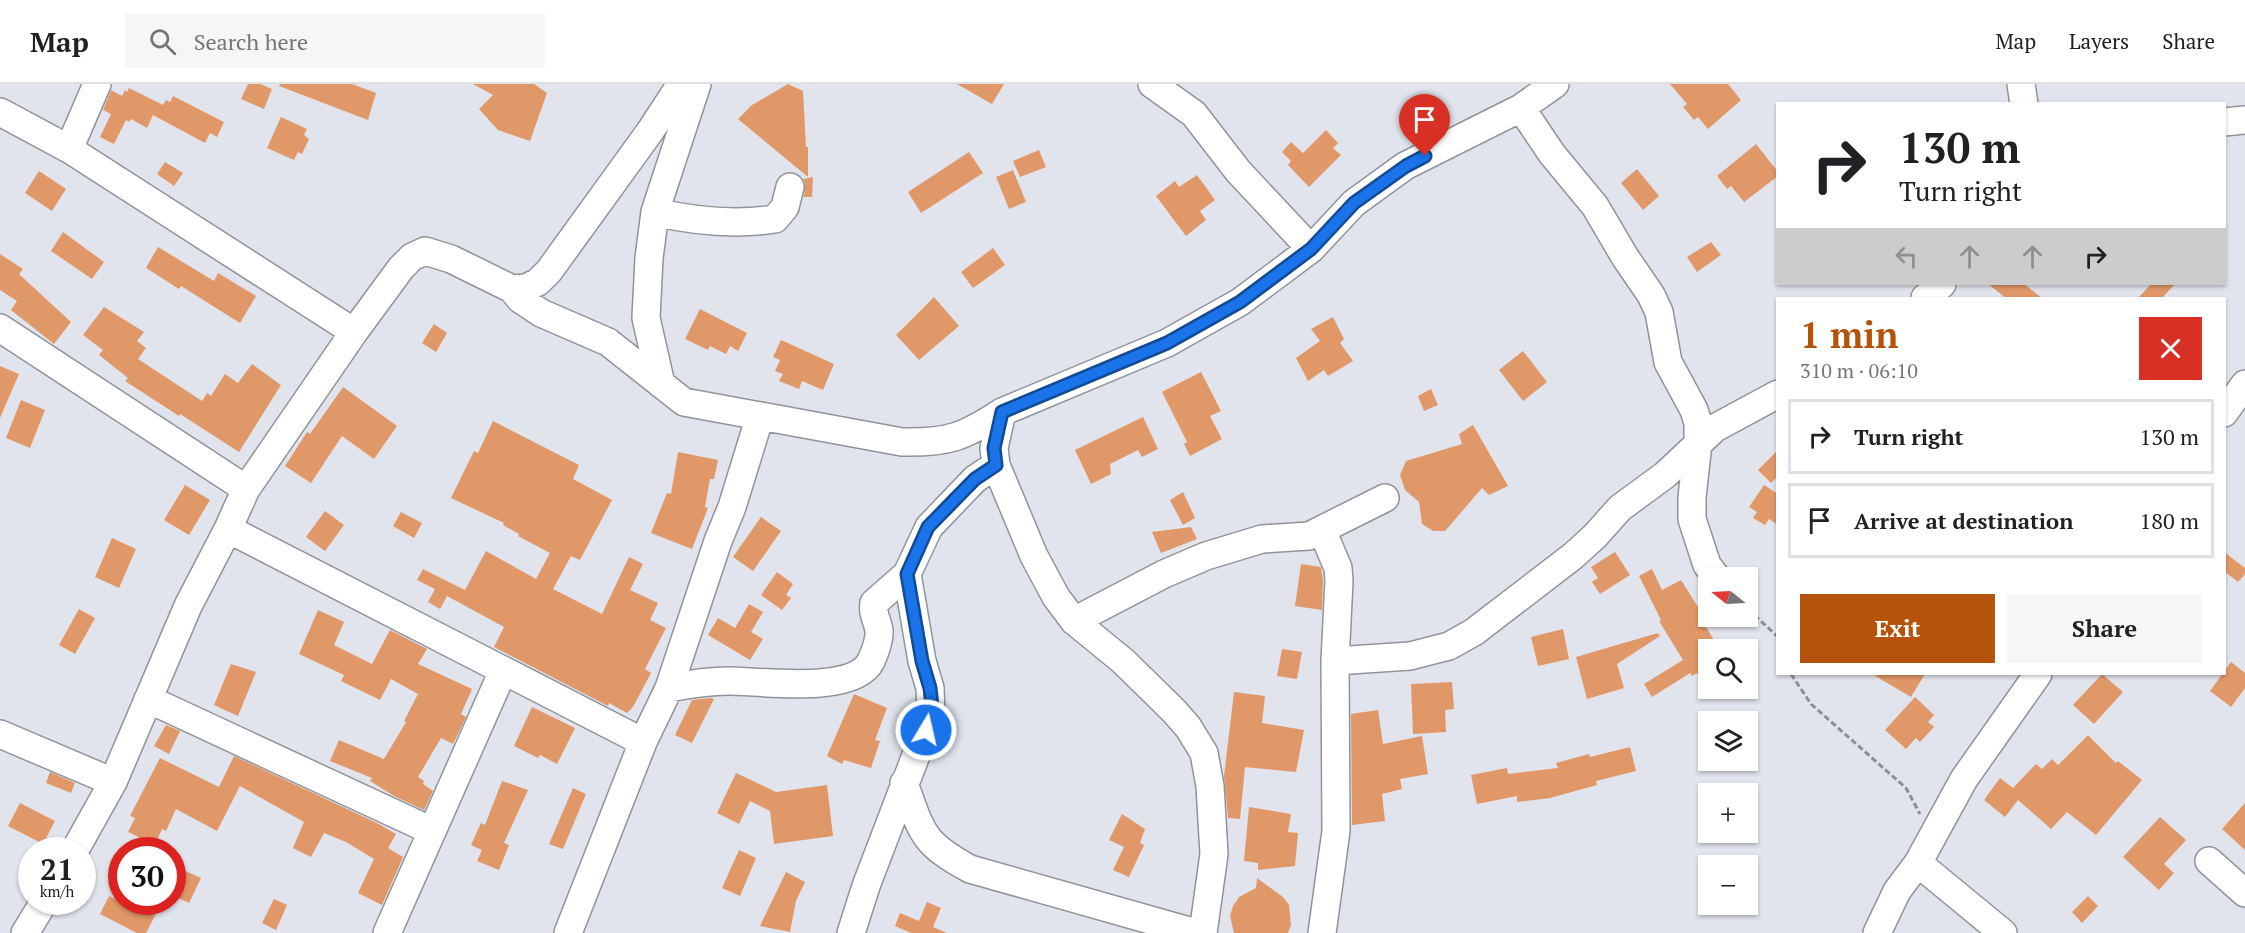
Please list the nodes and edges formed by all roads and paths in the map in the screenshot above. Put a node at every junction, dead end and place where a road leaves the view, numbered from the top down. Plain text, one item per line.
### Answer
1 (97, 84) edge
2 (681, 84) edge
3 (697, 84) edge
4 (1152, 84) edge
5 (1556, 84) edge
6 (2021, 84) edge
7 (2024, 102) edge
8 (1521, 108) junction
9 (0, 112) edge
10 (2245, 120) edge
11 (2226, 122) edge
12 (69, 149) junction
13 (790, 187) dead end
14 (655, 212) junction
15 (1311, 249) junction
16 (1941, 285) edge
17 (512, 289) junction
18 (1926, 297) edge
19 (0, 328) edge
20 (354, 332) junction
21 (661, 384) junction
22 (2245, 384) edge
23 (1776, 395) edge
24 (2226, 410) edge
25 (1002, 412) junction
26 (760, 416) junction
27 (1698, 443) junction
28 (996, 465) junction
29 (246, 489) junction
30 (1385, 498) dead end
31 (228, 529) junction
32 (1322, 530) junction
33 (1709, 567) edge
34 (907, 574) junction
35 (1758, 619) edge
36 (1074, 621) junction
37 (1776, 636) edge
38 (1335, 661) junction
39 (503, 671) junction
40 (1792, 675) edge
41 (2037, 675) edge
42 (669, 688) junction
43 (148, 699) junction
44 (0, 734) edge
45 (643, 741) junction
46 (113, 782) junction
47 (904, 783) junction
48 (432, 831) junction
49 (82, 837) edge
50 (1933, 837) junction
51 (2209, 861) dead end
52 (1918, 863) junction
53 (2245, 893) edge
54 (36, 915) edge
55 (574, 931) edge
56 (25, 933) edge
57 (387, 933) edge
58 (851, 933) edge
59 (1196, 933) edge
60 (1203, 933) edge
61 (1322, 933) edge
62 (1877, 933) edge
63 (2004, 933) edge

1 - 12 street
2 - 17 street
3 - 14 street
4 - 15 street
5 - 8 street
6 - 7 street
8 - 15 street
8 - 27 street
9 - 12 street
10 - 11 street
12 - 20 street
13 - 14 street
14 - 21 street
15 - 25 street
16 - 18 street
17 - 20 street
17 - 21 street
19 - 29 street
20 - 29 street
21 - 26 street
22 - 24 street
23 - 27 street
25 - 26 street
25 - 28 street
26 - 42 street
27 - 33 street
27 - 38 street
28 - 34 street
28 - 36 street
29 - 31 street
30 - 32 street
31 - 39 street
31 - 43 street
32 - 36 street
32 - 38 street
34 - 42 street
34 - 47 street
35 - 37 path
36 - 60 street
38 - 61 street
39 - 45 street
39 - 48 street
40 - 50 path
41 - 50 street
42 - 45 street
43 - 46 street
43 - 48 street
44 - 46 street
45 - 55 street
46 - 49 street
47 - 58 street
47 - 59 street
48 - 57 street
50 - 52 street
51 - 53 street
52 - 62 street
52 - 63 street
54 - 56 street

